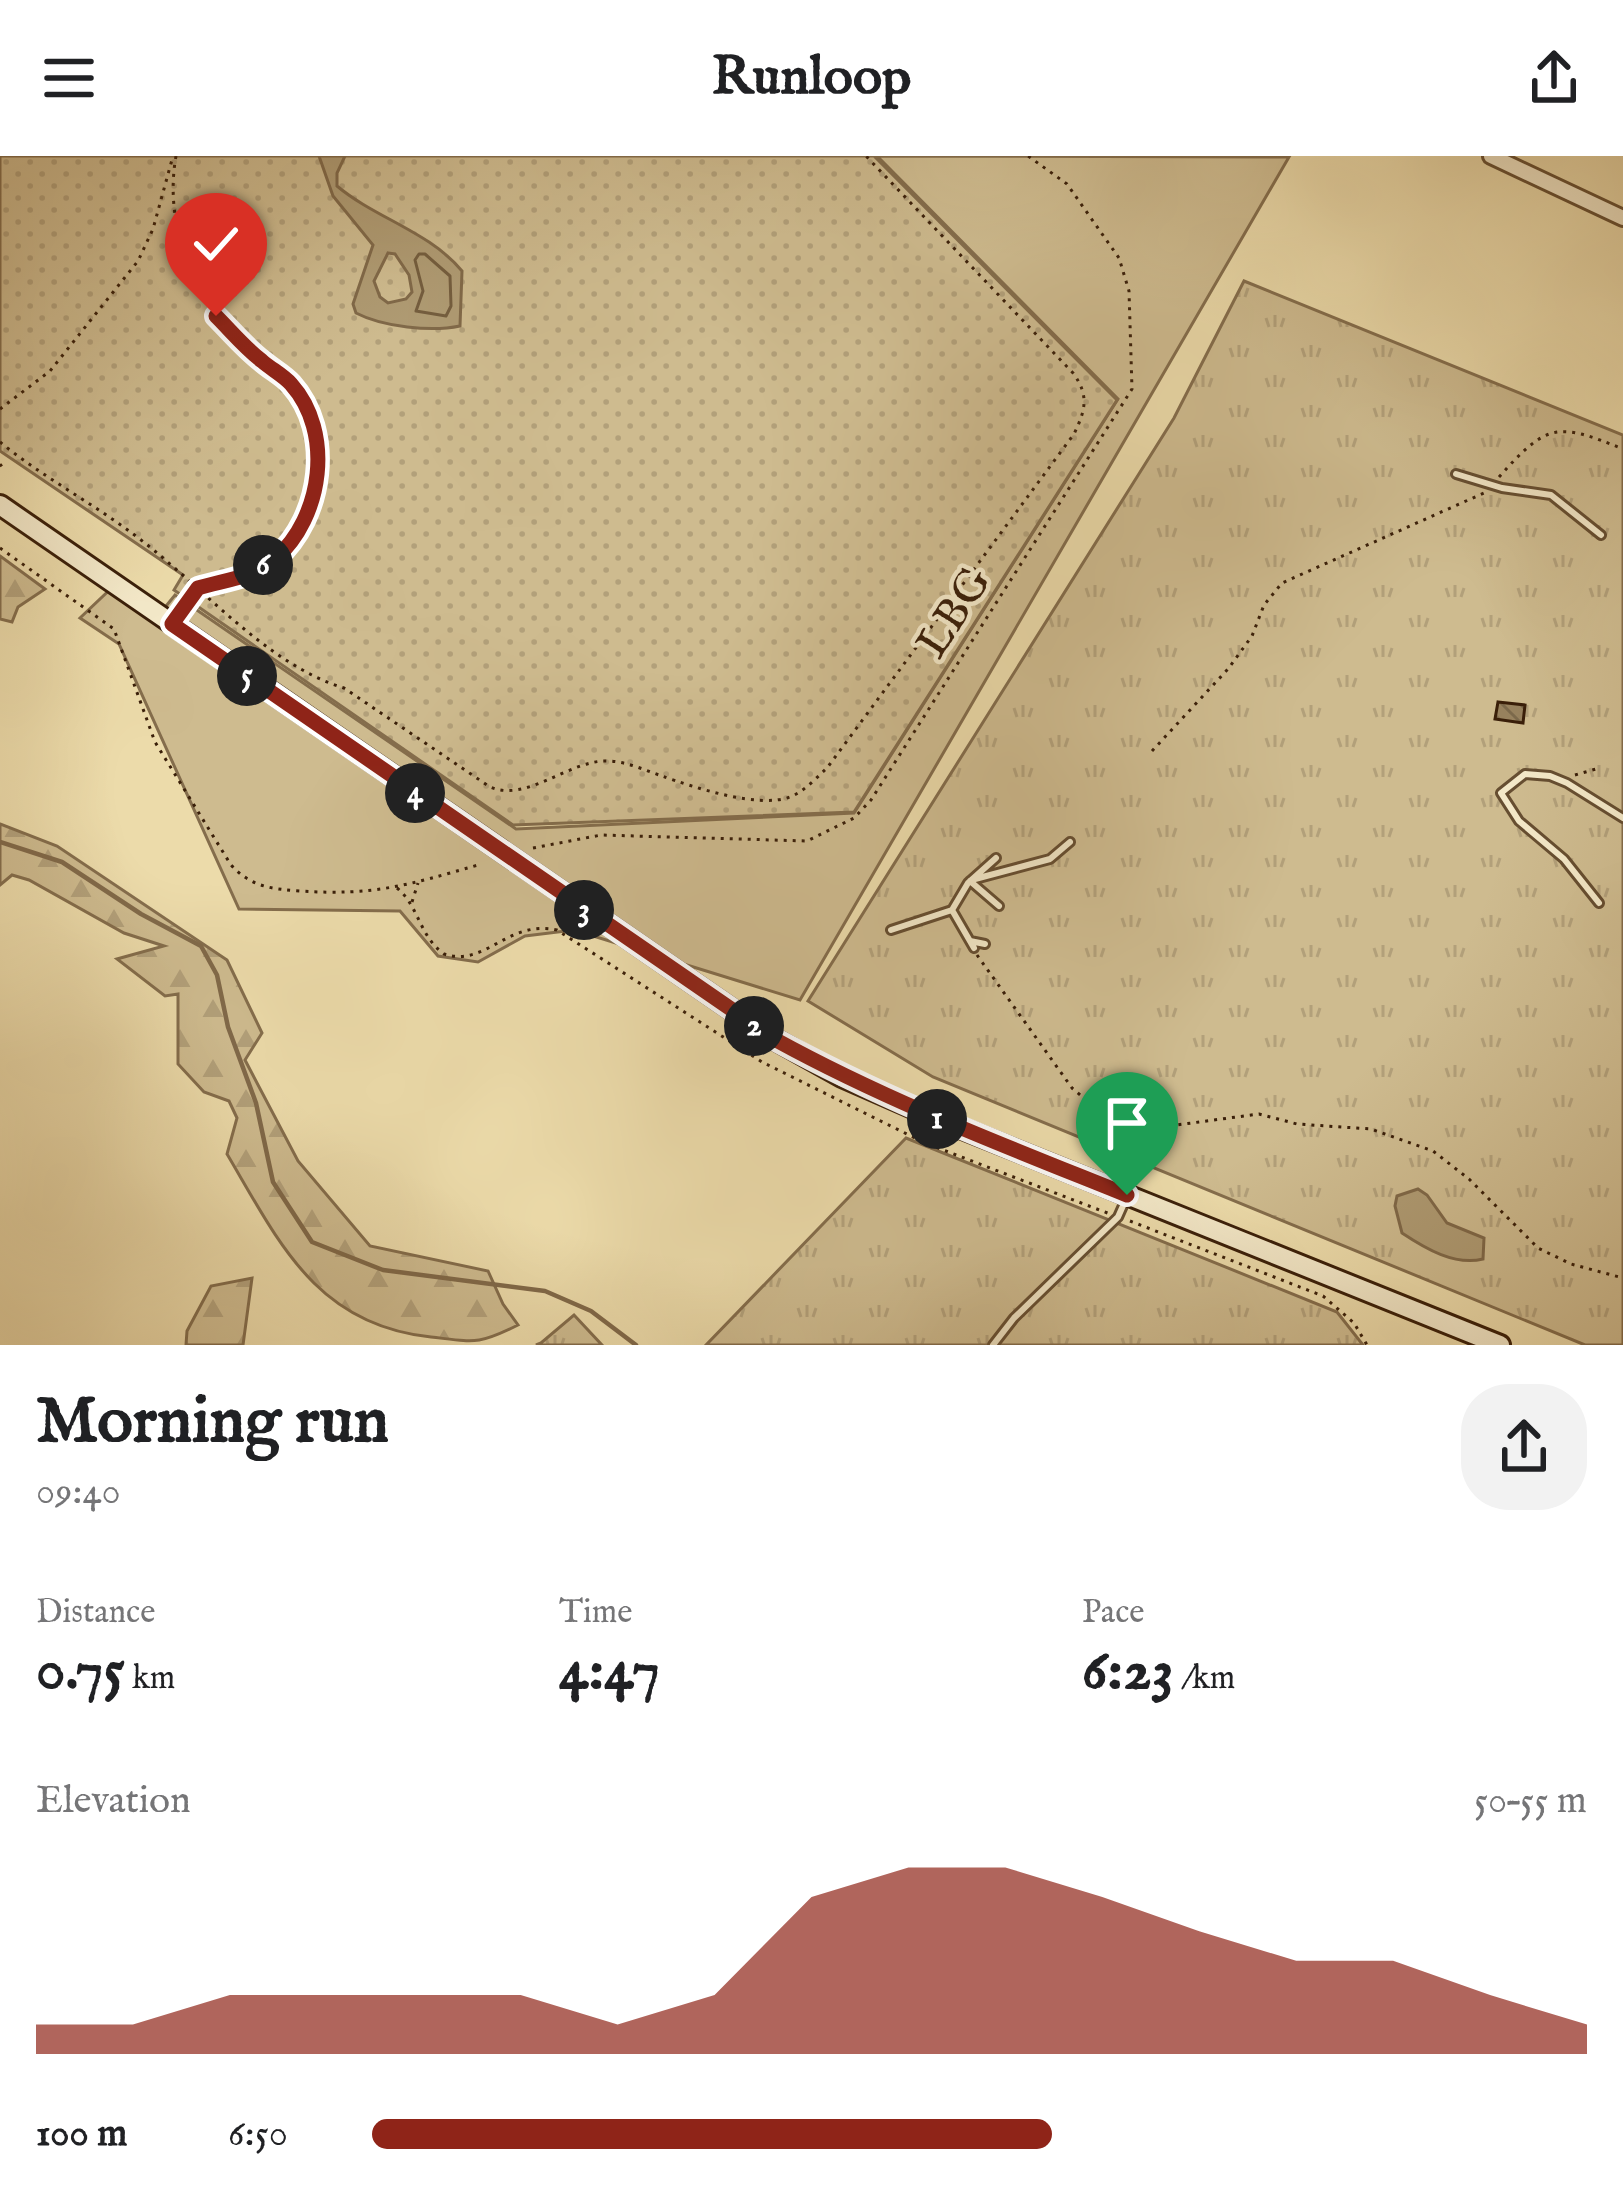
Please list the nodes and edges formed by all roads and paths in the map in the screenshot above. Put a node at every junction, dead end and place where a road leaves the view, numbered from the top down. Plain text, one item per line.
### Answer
1 (175, 156) edge
2 (866, 156) edge
3 (1028, 156) edge
4 (1491, 156) edge
5 (1623, 218) edge
6 (0, 409) edge
7 (0, 442) edge
8 (1623, 449) edge
9 (0, 464) edge
10 (5, 472) dead end
11 (1456, 474) dead end
12 (1492, 485) junction
13 (0, 505) edge
14 (1601, 536) dead end
15 (0, 548) edge
16 (198, 588) junction
17 (172, 624) junction
18 (1152, 751) dead end
19 (1596, 769) dead end
20 (1567, 783) junction
21 (1623, 818) edge
22 (1070, 842) dead end
23 (533, 848) dead end
24 (996, 858) dead end
25 (478, 865) dead end
26 (970, 881) junction
27 (419, 882) junction
28 (412, 903) dead end
29 (1599, 903) dead end
30 (999, 906) dead end
31 (952, 910) junction
32 (892, 930) dead end
33 (972, 944) junction
34 (985, 944) dead end
35 (1127, 1195) junction
36 (1623, 1278) edge
37 (993, 1345) edge
38 (1500, 1345) edge

1 - 6 path
1 - 16 path
2 - 16 path
3 - 23 path, LBG
4 - 5 street
7 - 16 path
8 - 12 path
9 - 10 path
11 - 12 lane
12 - 14 lane
12 - 18 path
13 - 17 street
15 - 27 path
16 - 17 path
17 - 35 street
19 - 20 path
20 - 21 lane
20 - 29 lane
22 - 26 lane
24 - 26 lane
25 - 27 path
26 - 30 lane
26 - 31 lane
27 - 28 path
31 - 32 lane
31 - 33 lane
33 - 34 lane
33 - 36 path
35 - 37 lane
35 - 38 street

